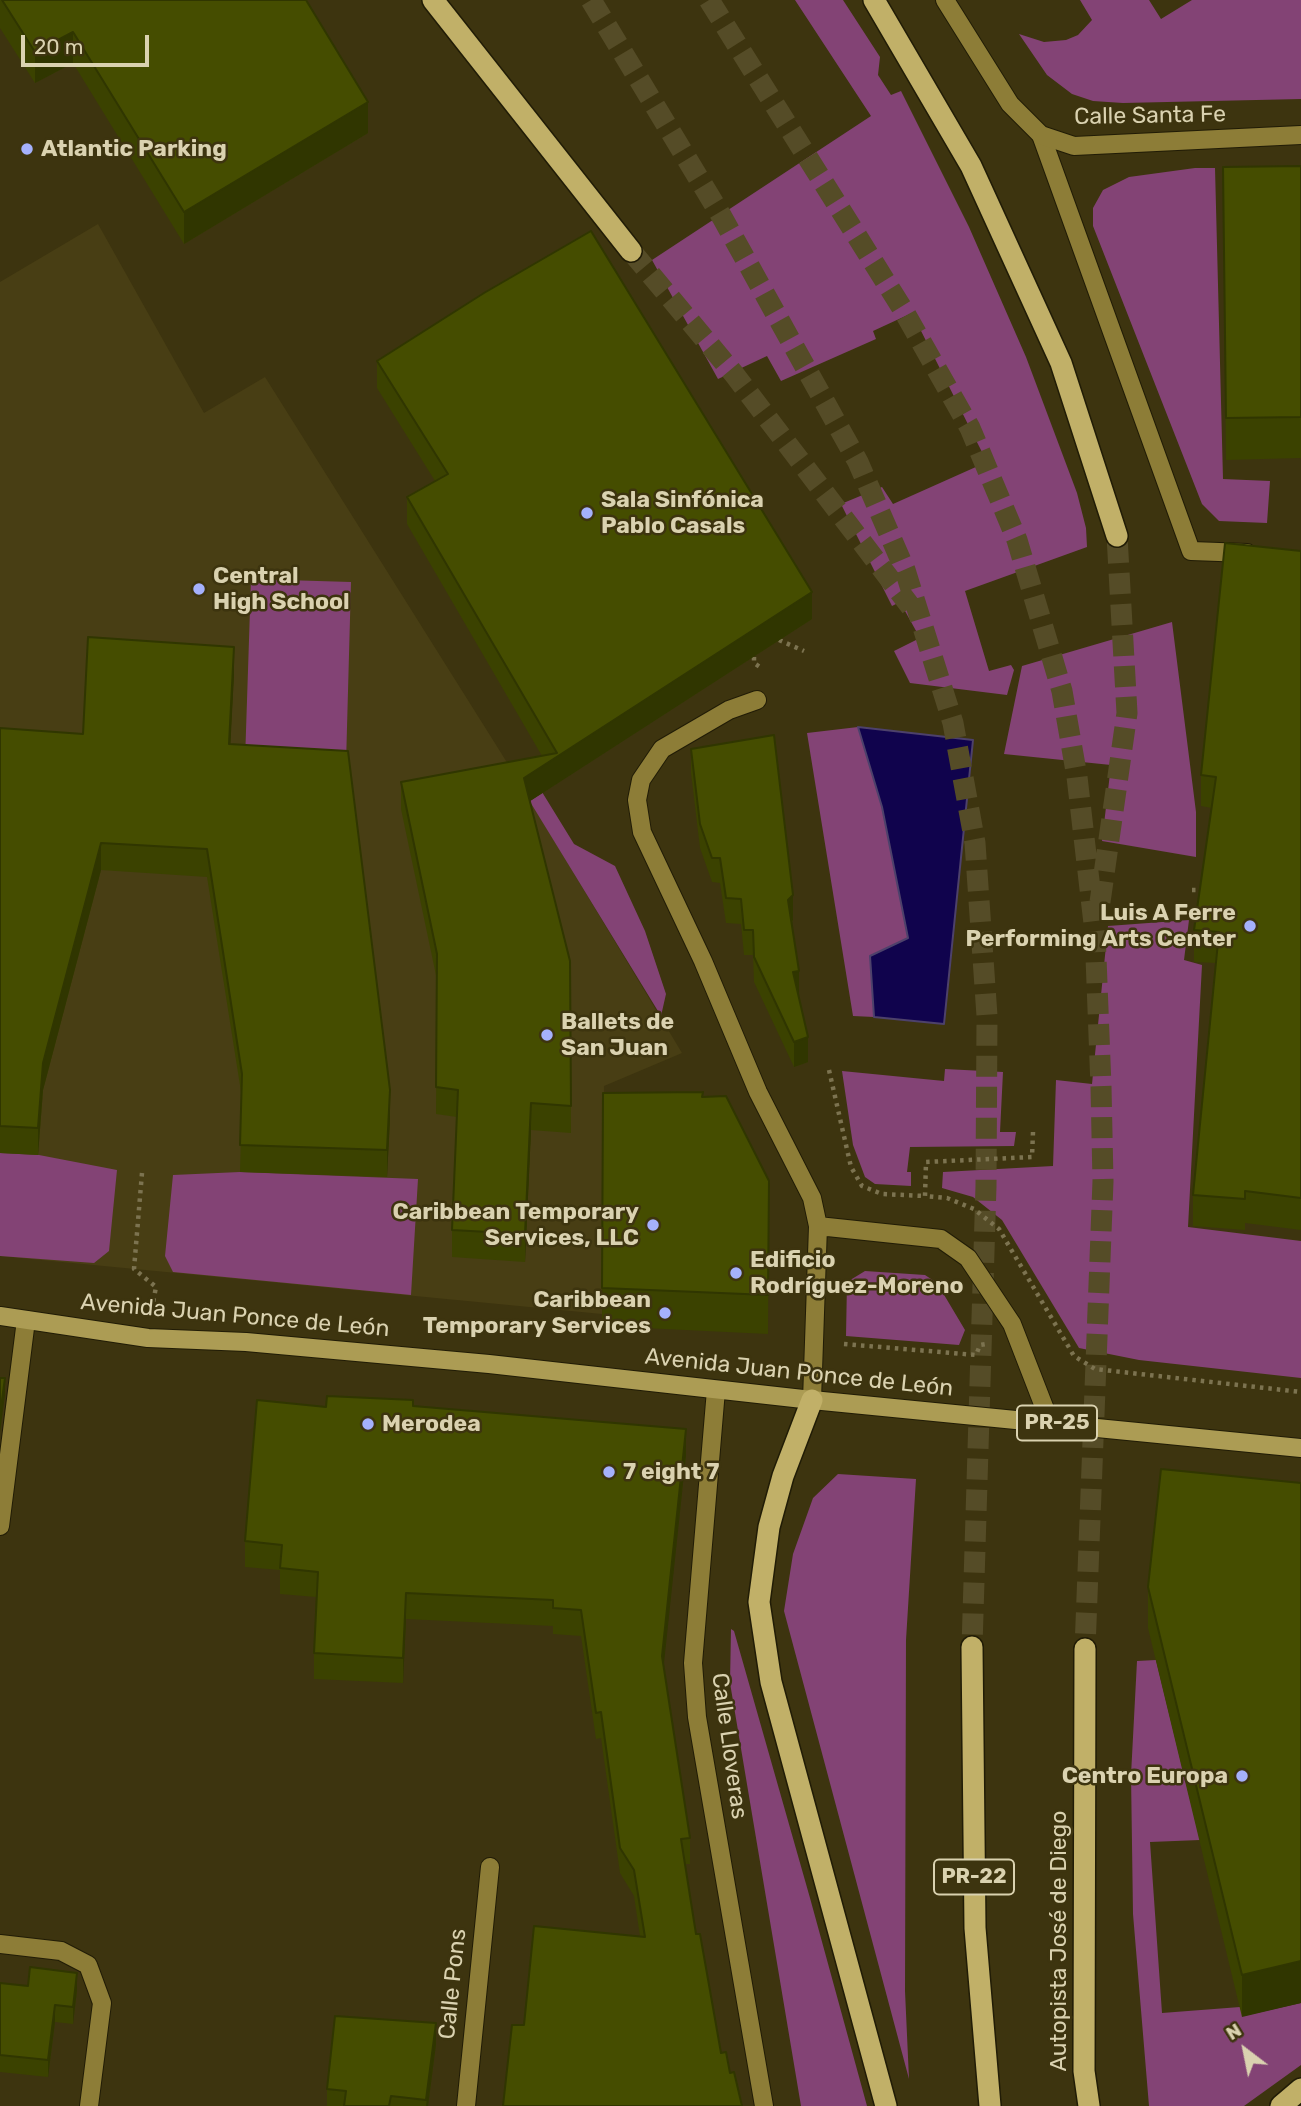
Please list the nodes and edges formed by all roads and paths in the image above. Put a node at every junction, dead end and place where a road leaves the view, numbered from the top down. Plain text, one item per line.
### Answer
1 (433, 0) edge
2 (874, 0) edge
3 (945, 0) edge
4 (1041, 135) junction
5 (1301, 135) edge
6 (631, 251) tunnel mouth
7 (1117, 536) tunnel mouth
8 (1260, 554) edge
9 (779, 640) edge
10 (804, 651) dead end
11 (757, 700) dead end
12 (1192, 890) dead end
13 (1204, 890) edge
14 (829, 1070) dead end
15 (1033, 1132) dead end
16 (142, 1172) dead end
17 (925, 1196) junction
18 (818, 1226) junction
19 (0, 1316) edge
20 (26, 1320) junction
21 (1016, 1337) junction
22 (148, 1338) junction
23 (813, 1342) junction
24 (716, 1390) junction
25 (1301, 1392) edge
26 (812, 1401) junction
27 (1050, 1422) junction
28 (1301, 1448) edge
29 (0, 1526) edge
30 (972, 1647) tunnel mouth
31 (1085, 1649) tunnel mouth
32 (490, 1867) dead end
33 (0, 1944) edge
34 (1301, 2089) edge
35 (89, 2106) edge
36 (466, 2106) edge
37 (764, 2106) edge
38 (887, 2106) edge
39 (990, 2106) edge
40 (1089, 2106) edge
41 (1281, 2106) edge

1 - 6 highway
2 - 7 highway
3 - 4 street, Calle Santa Fe
4 - 5 street, Calle Santa Fe
4 - 8 street
9 - 10 path
11 - 18 street
12 - 13 path
14 - 17 path
15 - 17 path
16 - 22 path
17 - 25 path
18 - 21 street
18 - 23 street
19 - 20 main road, Avenida Juan Ponce de León / PR-25
20 - 22 main road, Avenida Juan Ponce de León / PR-25
20 - 29 street
21 - 23 path
21 - 27 street
22 - 24 main road, Avenida Juan Ponce de León / PR-25
23 - 26 street
24 - 26 main road, Avenida Juan Ponce de León / PR-25
24 - 37 street, Calle Lloveras
26 - 27 main road, Avenida Juan Ponce de León / PR-25
26 - 38 highway
27 - 28 main road, Avenida Juan Ponce de León / PR-25
30 - 39 highway, PR-22
31 - 40 highway, Autopista José de Diego
32 - 36 street, Calle Pons
33 - 35 street
34 - 41 highway

